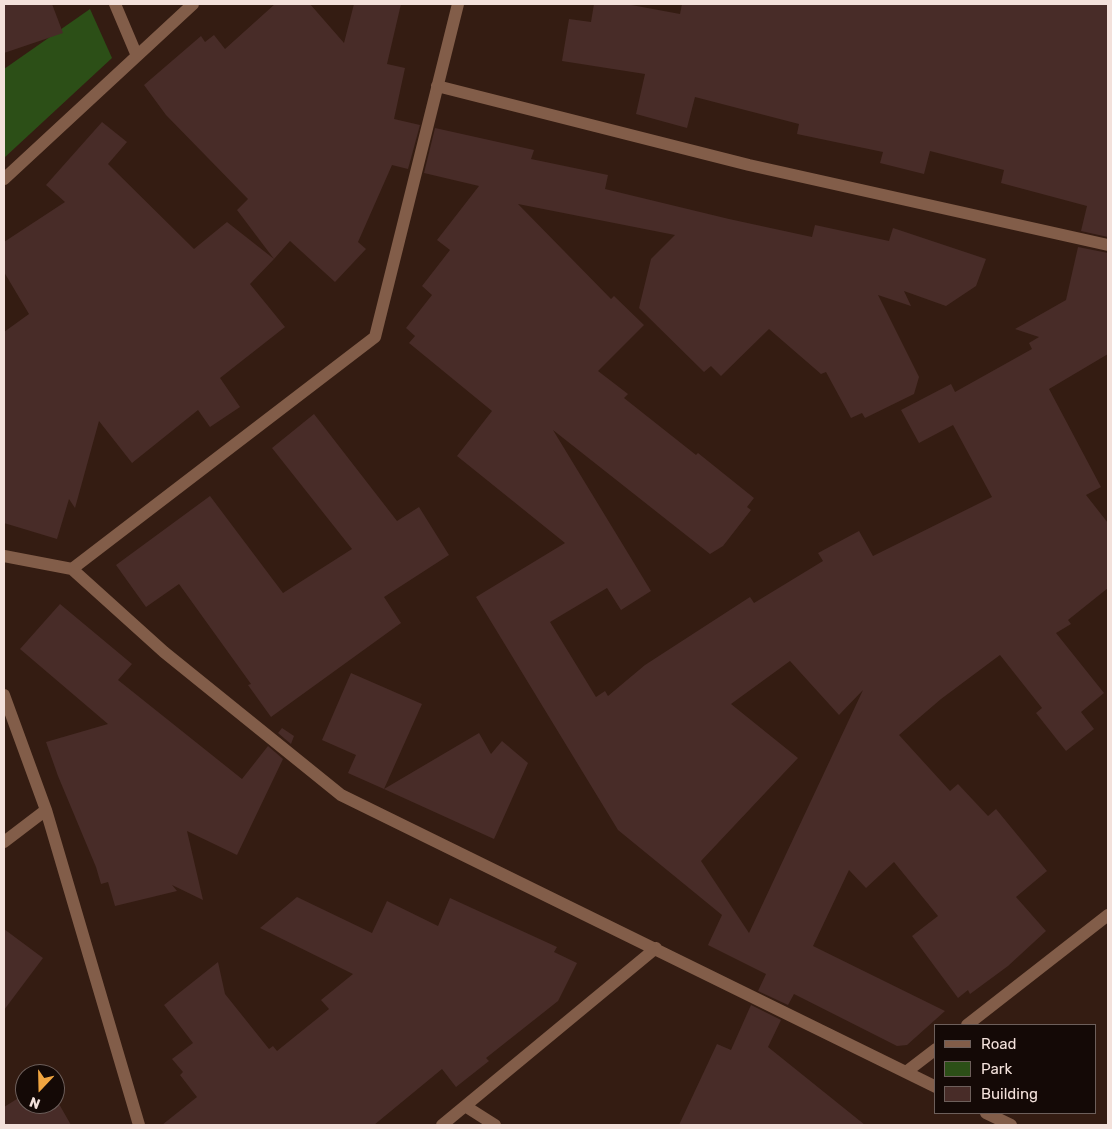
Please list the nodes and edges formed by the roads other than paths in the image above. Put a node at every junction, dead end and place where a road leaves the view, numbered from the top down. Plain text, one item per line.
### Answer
1 (115, 4) edge
2 (193, 4) edge
3 (458, 4) edge
4 (137, 56) junction
5 (437, 86) junction
6 (4, 179) edge
7 (1108, 245) edge
8 (4, 556) edge
9 (72, 569) junction
10 (4, 695) edge
11 (46, 810) junction
12 (4, 842) edge
13 (1108, 915) edge
14 (656, 948) junction
15 (968, 1024) edge
16 (934, 1051) edge
17 (906, 1072) junction
18 (934, 1086) edge
19 (465, 1106) junction
20 (988, 1114) edge
21 (139, 1125) edge
22 (442, 1125) edge
23 (495, 1125) edge
24 (1011, 1125) edge

1 - 4 street
2 - 4 street
3 - 5 street
4 - 6 street
5 - 7 street
5 - 9 street
8 - 9 street
9 - 14 street
10 - 11 street
11 - 12 street
11 - 21 street
13 - 15 street
14 - 17 street
14 - 19 street
16 - 17 street
17 - 18 street
19 - 22 street
19 - 23 street
20 - 24 street

